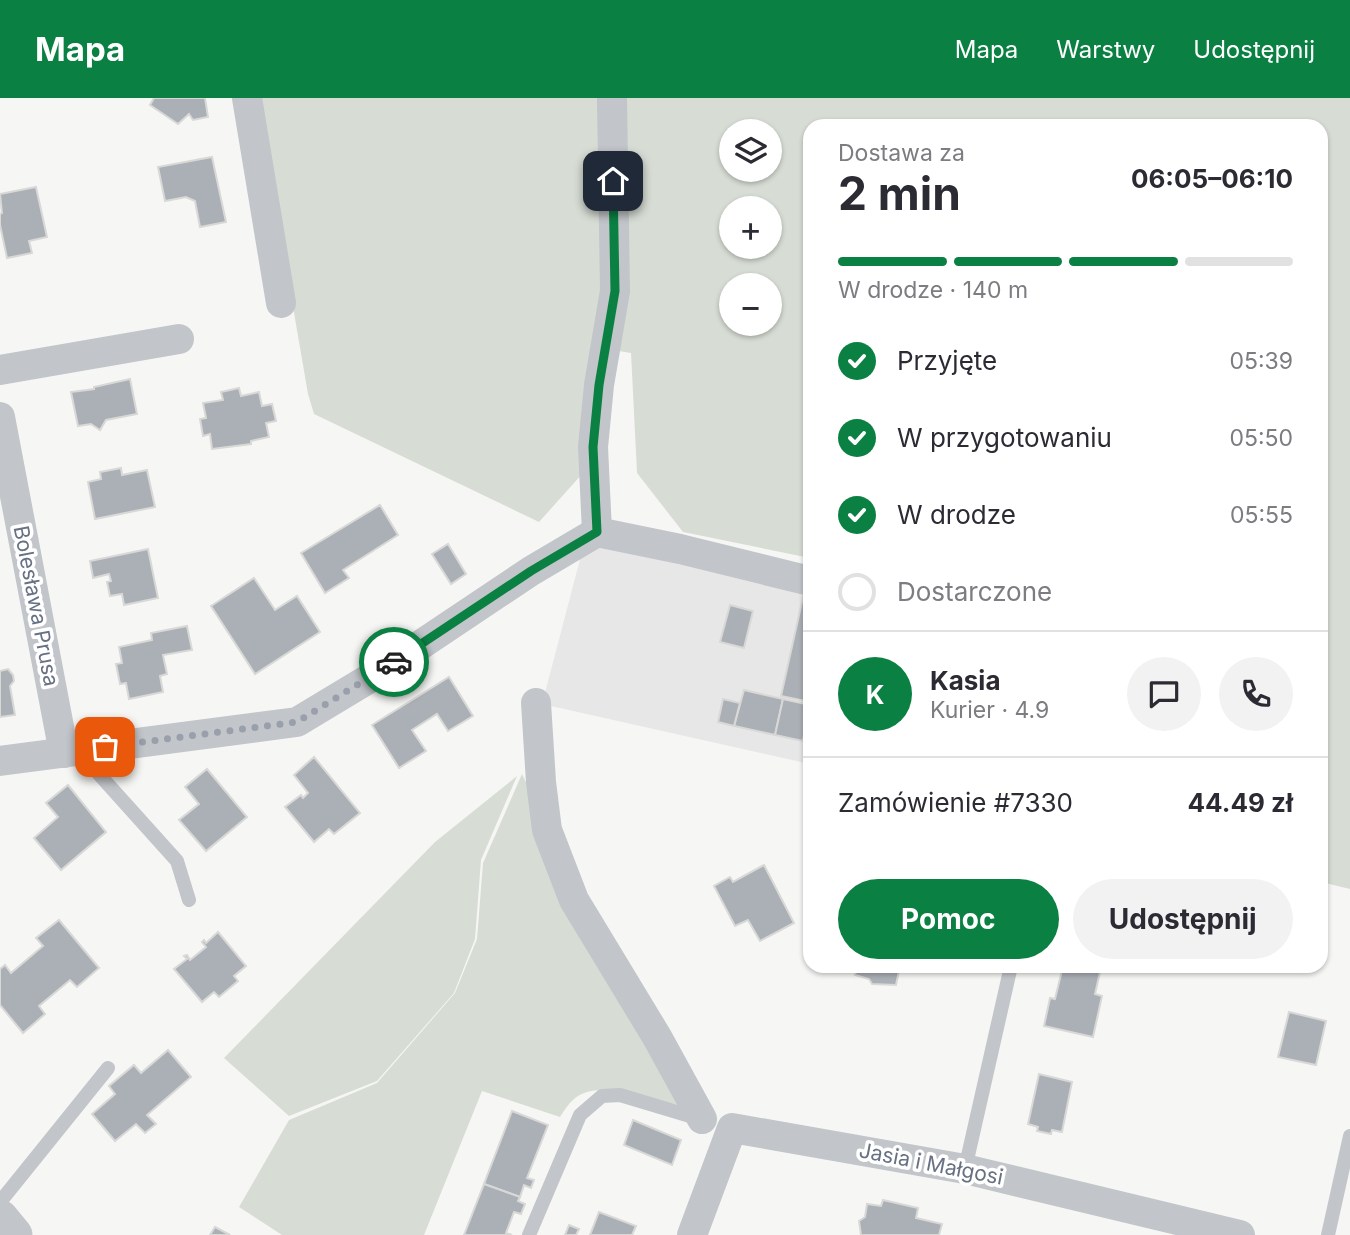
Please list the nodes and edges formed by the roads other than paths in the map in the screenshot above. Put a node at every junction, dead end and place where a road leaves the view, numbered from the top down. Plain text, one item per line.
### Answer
1 (247, 98) edge
2 (612, 98) edge
3 (281, 303) dead end
4 (179, 339) dead end
5 (0, 370) edge
6 (0, 417) edge
7 (597, 532) junction
8 (803, 579) edge
9 (536, 703) dead end
10 (71, 752) junction
11 (0, 761) edge
12 (189, 900) dead end
13 (1009, 973) edge
14 (108, 1068) dead end
15 (717, 1123) junction
16 (1350, 1136) edge
17 (965, 1169) junction
18 (0, 1202) edge
19 (0, 1218) edge
20 (14, 1235) edge
21 (529, 1235) edge
22 (692, 1235) edge
23 (1240, 1235) edge
24 (1328, 1235) edge

1 - 3 street
2 - 7 street
4 - 5 street
6 - 10 street, Bolesława Prusa
7 - 8 street
7 - 10 street
9 - 15 street
10 - 11 street
10 - 12 lane
13 - 17 lane
14 - 18 lane
15 - 17 street, Jasia i Małgosi
15 - 21 lane
15 - 22 street
16 - 24 lane
17 - 23 street, Jasia i Małgosi
19 - 20 street

